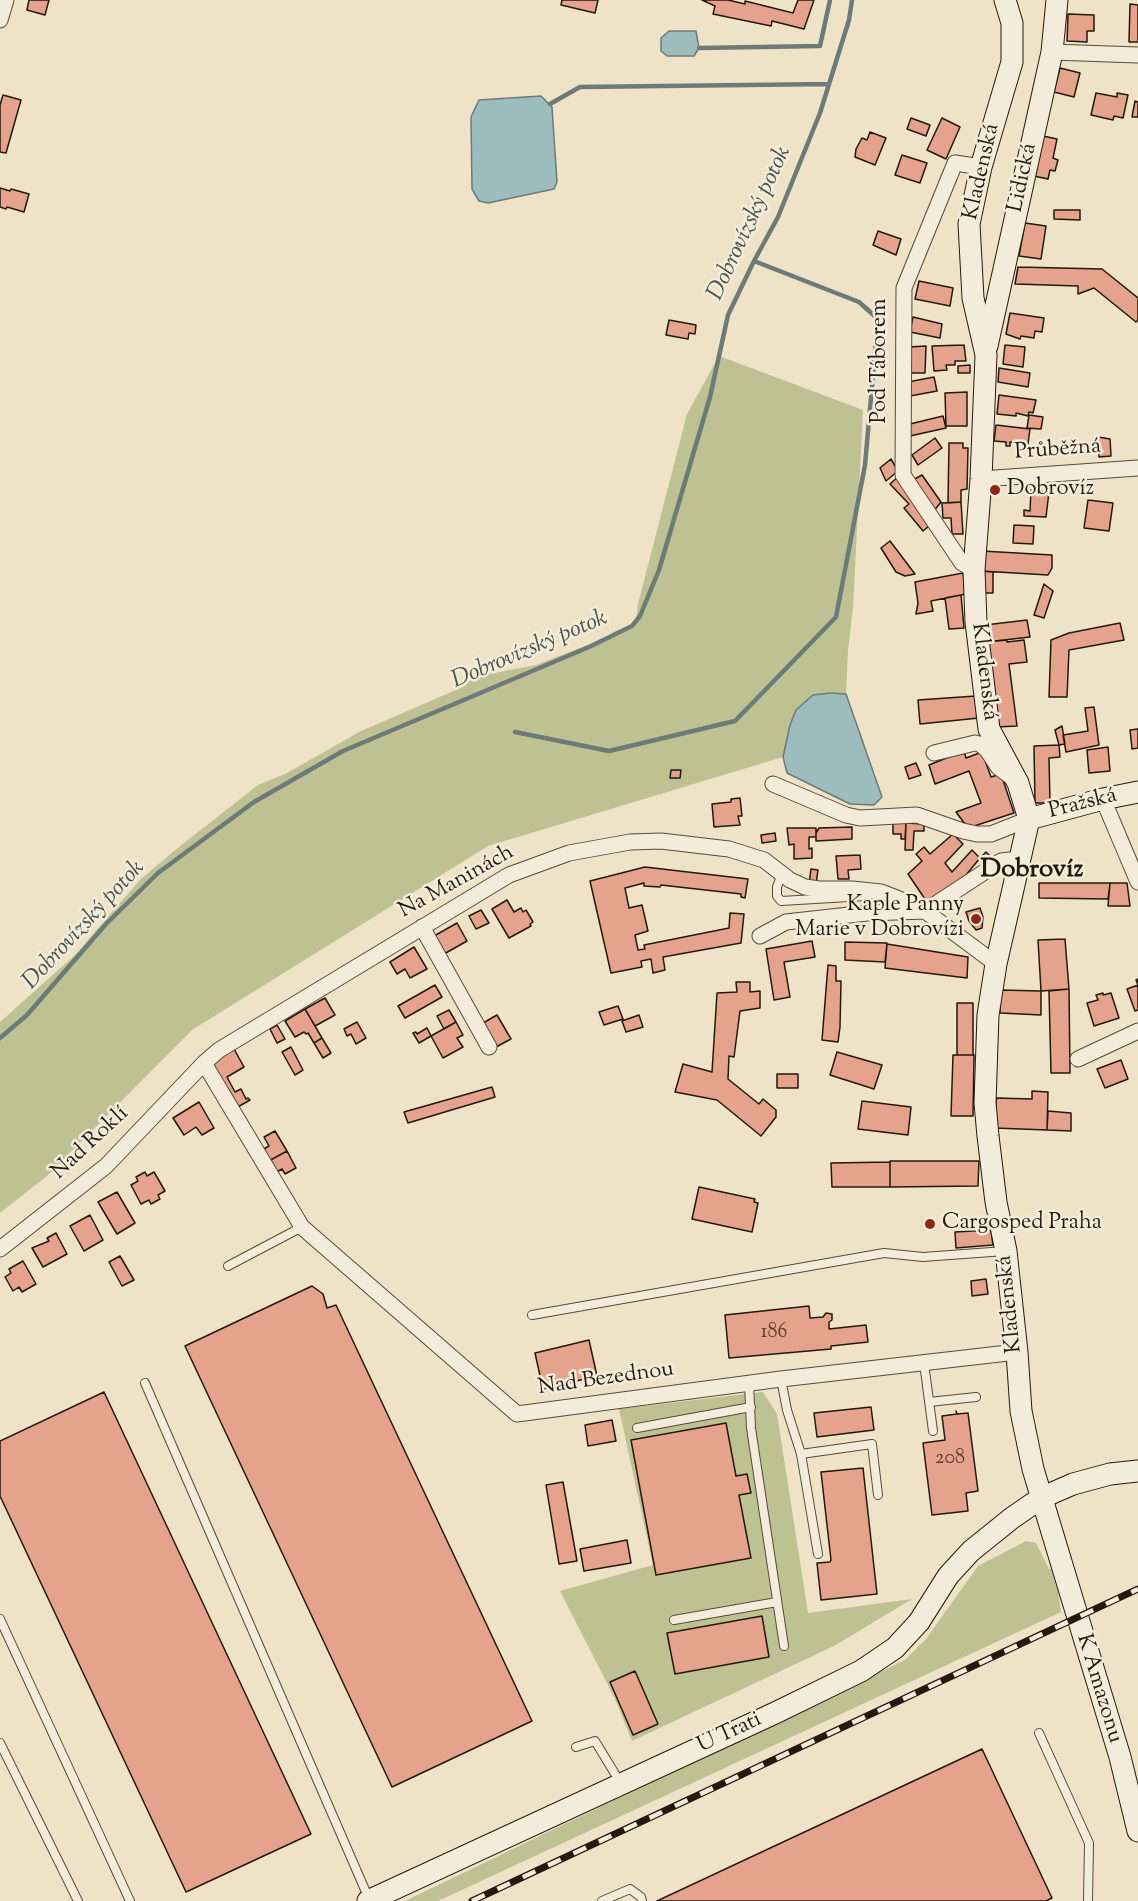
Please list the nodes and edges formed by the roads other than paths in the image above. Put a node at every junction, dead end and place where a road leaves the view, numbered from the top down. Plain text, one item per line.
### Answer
1 (6, 0) edge
2 (1005, 0) edge
3 (1058, 0) edge
4 (0, 20) edge
5 (1052, 52) junction
6 (1138, 55) edge
7 (981, 167) junction
8 (986, 355) junction
9 (1138, 468) edge
10 (981, 479) junction
11 (974, 570) junction
12 (934, 753) dead end
13 (1018, 783) junction
14 (773, 784) dead end
15 (1138, 792) edge
16 (1103, 799) junction
17 (1029, 819) junction
18 (1019, 860) junction
19 (782, 873) junction
20 (1138, 882) edge
21 (881, 892) junction
22 (925, 911) junction
23 (422, 927) junction
24 (760, 936) dead end
25 (996, 964) junction
26 (1138, 1031) edge
27 (489, 1047) dead end
28 (1078, 1059) dead end
29 (204, 1063) junction
30 (302, 1227) junction
31 (0, 1249) edge
32 (1006, 1251) junction
33 (228, 1266) dead end
34 (532, 1315) dead end
35 (1017, 1352) junction
36 (924, 1363) junction
37 (781, 1379) junction
38 (145, 1383) dead end
39 (749, 1383) junction
40 (976, 1396) dead end
41 (929, 1402) junction
42 (751, 1407) junction
43 (637, 1428) dead end
44 (933, 1431) dead end
45 (801, 1454) junction
46 (1138, 1471) edge
47 (878, 1495) dead end
48 (1041, 1498) junction
49 (818, 1554) dead end
50 (777, 1602) junction
51 (1076, 1618) joint
52 (0, 1619) edge
53 (674, 1620) dead end
54 (784, 1646) dead end
55 (1039, 1733) dead end
56 (0, 1743) edge
57 (576, 1747) dead end
58 (621, 1783) junction
59 (1138, 1831) edge
60 (78, 1901) edge
61 (130, 1901) edge
62 (369, 1901) edge
63 (602, 1901) edge
64 (642, 1901) edge
65 (1088, 1901) edge

1 - 4 street
2 - 7 street, Kladenská
3 - 5 street, Lidická
5 - 6 street
5 - 8 street, Lidická
7 - 8 street, Kladenská
7 - 11 street, Pod Táborem
8 - 10 street, Kladenská
9 - 10 street, Průběžná
10 - 11 street, Kladenská
11 - 13 street, Kladenská
12 - 13 street
13 - 17 street, Kladenská
14 - 17 street
15 - 16 street, Pražská
16 - 17 street, Pražská
16 - 20 street
17 - 18 street, Kladenská
18 - 22 street
18 - 25 street, Kladenská
19 - 21 street, Na Maninách
19 - 21 lane
19 - 23 street, Na Maninách
21 - 22 street, Na Maninách
22 - 24 street
22 - 25 street, Na Maninách
23 - 27 street
23 - 29 street, Na Maninách
25 - 32 street, Kladenská
26 - 28 street
29 - 30 street, Nad Bezednou
29 - 31 street, Nad Roklí
30 - 33 lane
30 - 39 street, Nad Bezednou
32 - 34 lane
32 - 35 street, Kladenská
35 - 36 street, Nad Bezednou
35 - 48 street, Kladenská
36 - 37 street, Nad Bezednou
36 - 41 lane
37 - 39 street, Nad Bezednou
37 - 45 lane
38 - 62 lane
39 - 42 lane
40 - 41 lane
41 - 44 lane
42 - 43 lane
42 - 50 lane
45 - 47 lane
45 - 49 lane
46 - 48 street, U Trati
48 - 51 street, Kladenská
48 - 58 street, U Trati
50 - 53 lane
50 - 54 lane
51 - 59 street, K Amazonu
52 - 61 lane
55 - 65 lane
56 - 60 lane
57 - 58 lane
58 - 62 street, U Trati
63 - 64 lane

